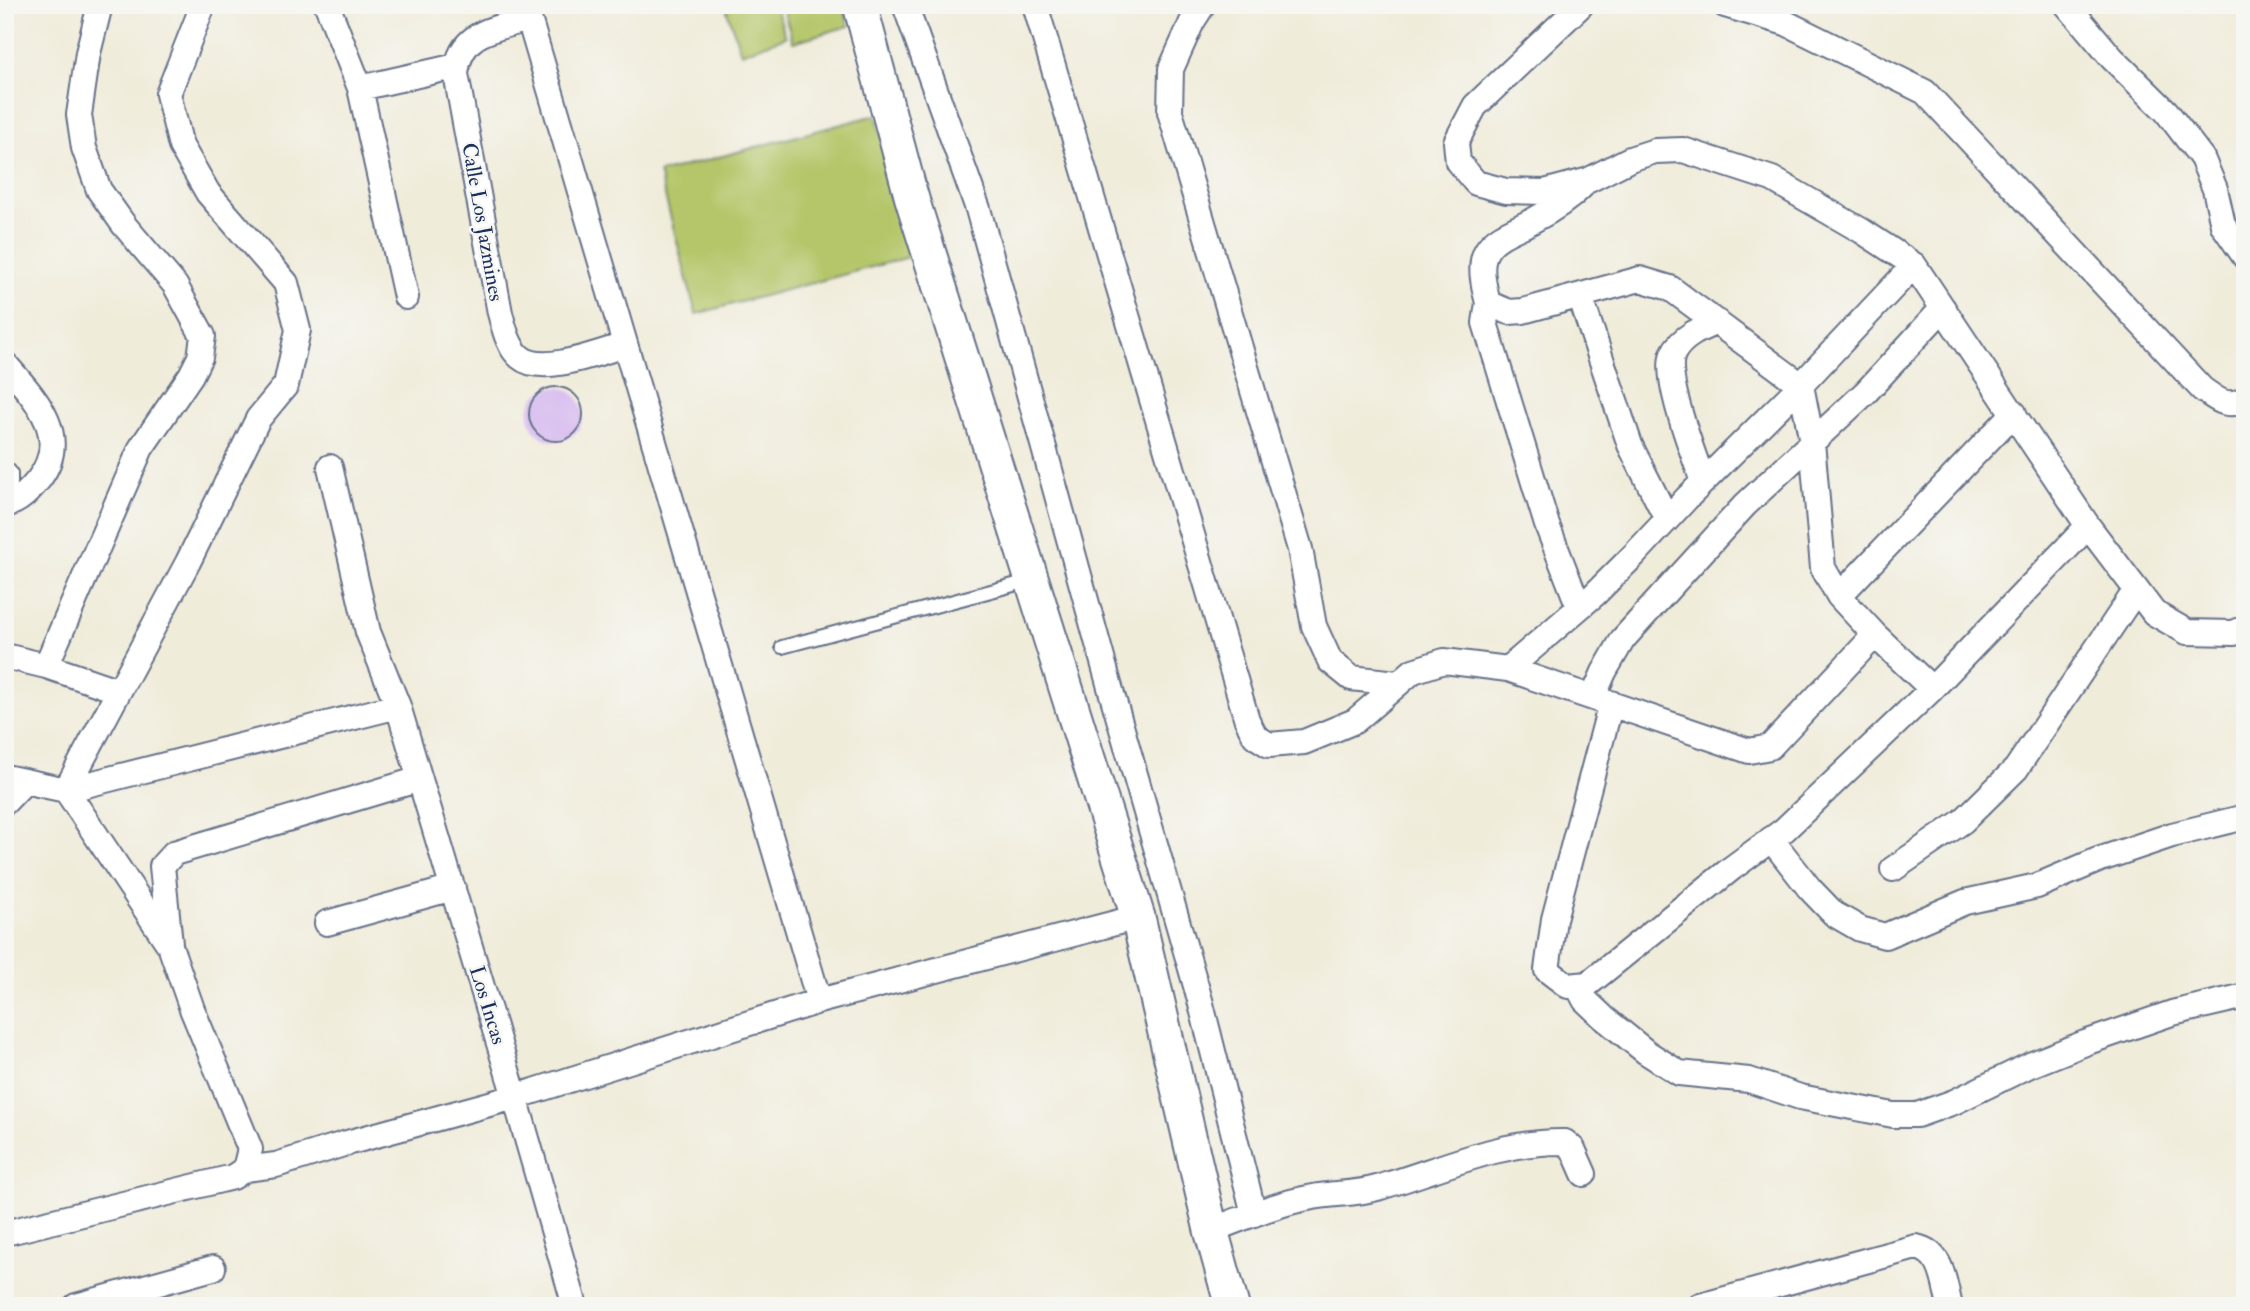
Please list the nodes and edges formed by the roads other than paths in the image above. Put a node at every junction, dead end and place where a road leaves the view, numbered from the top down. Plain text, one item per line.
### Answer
1 (100, 5) edge
2 (203, 5) edge
3 (327, 5) edge
4 (860, 5) edge
5 (905, 5) edge
6 (1035, 5) edge
7 (1203, 5) edge
8 (1581, 5) edge
9 (1725, 5) edge
10 (2067, 5) edge
11 (527, 12) edge
12 (457, 66) junction
13 (360, 88) junction
14 (1589, 180) junction
15 (2245, 257) edge
16 (1914, 265) junction
17 (1580, 296) junction
18 (406, 297) dead end
19 (1488, 303) junction
20 (1943, 308) junction
21 (1717, 322) junction
22 (625, 345) junction
23 (5, 364) edge
24 (1801, 385) junction
25 (2245, 400) edge
26 (2014, 414) junction
27 (1812, 442) junction
28 (330, 467) dead end
29 (5, 475) edge
30 (1703, 482) junction
31 (5, 486) edge
32 (5, 505) edge
33 (1667, 519) junction
34 (2088, 526) junction
35 (1032, 580) junction
36 (2136, 590) junction
37 (1839, 596) junction
38 (1580, 607) junction
39 (2245, 628) edge
40 (1875, 635) junction
41 (782, 647) dead end
42 (5, 656) edge
43 (47, 666) junction
44 (1508, 669) junction
45 (1397, 683) junction
46 (1933, 689) junction
47 (119, 691) junction
48 (1602, 700) junction
49 (398, 706) junction
50 (15, 779) edge
51 (420, 779) junction
52 (66, 790) junction
53 (5, 802) edge
54 (2245, 817) edge
55 (1771, 839) junction
56 (1893, 869) dead end
57 (453, 888) junction
58 (1139, 916) junction
59 (327, 923) dead end
60 (170, 946) junction
61 (1577, 985) junction
62 (2245, 996) edge
63 (819, 1001) junction
64 (516, 1097) junction
65 (245, 1168) junction
66 (1584, 1174) dead end
67 (1254, 1214) junction
68 (1211, 1230) junction
69 (5, 1233) edge
70 (213, 1268) dead end
71 (76, 1306) edge
72 (575, 1306) edge
73 (1232, 1306) edge
74 (1700, 1306) edge
75 (1950, 1306) edge

1 - 43 street
2 - 47 street
3 - 13 street
4 - 35 street
5 - 67 street
6 - 45 street
7 - 45 street
8 - 14 street
9 - 25 street
10 - 15 street
11 - 12 street
11 - 22 street
12 - 13 street
12 - 22 street, Calle Los Jazmines
13 - 18 street
14 - 16 street
14 - 19 street
16 - 20 street
16 - 24 street
17 - 19 street
17 - 21 street
17 - 33 street
19 - 38 street
20 - 26 street
20 - 27 street
21 - 24 street
21 - 30 street
22 - 63 street
23 - 32 street
24 - 27 street
24 - 30 street
26 - 34 street
26 - 37 street
27 - 37 street
27 - 48 street
28 - 49 street, Los Incas
29 - 31 street
30 - 33 street
33 - 38 street
34 - 36 street
34 - 46 street
35 - 41 lane
35 - 58 street
36 - 39 street
36 - 56 street
37 - 40 street
38 - 44 street
40 - 46 street
40 - 48 street
42 - 43 street
43 - 47 street
44 - 45 street
44 - 48 street
46 - 55 street
47 - 52 street
48 - 61 street
49 - 51 street, Los Incas
49 - 52 street
50 - 52 street
50 - 53 street
51 - 57 street, Los Incas
51 - 60 street
52 - 60 street
54 - 55 street
55 - 61 street
57 - 59 street
57 - 64 street, Los Incas
58 - 63 street
58 - 68 street
60 - 65 street
61 - 62 street
63 - 64 street
64 - 65 street
64 - 72 street, Los Incas
65 - 69 street
66 - 67 street
67 - 68 street
68 - 73 street
70 - 71 street
74 - 75 street

